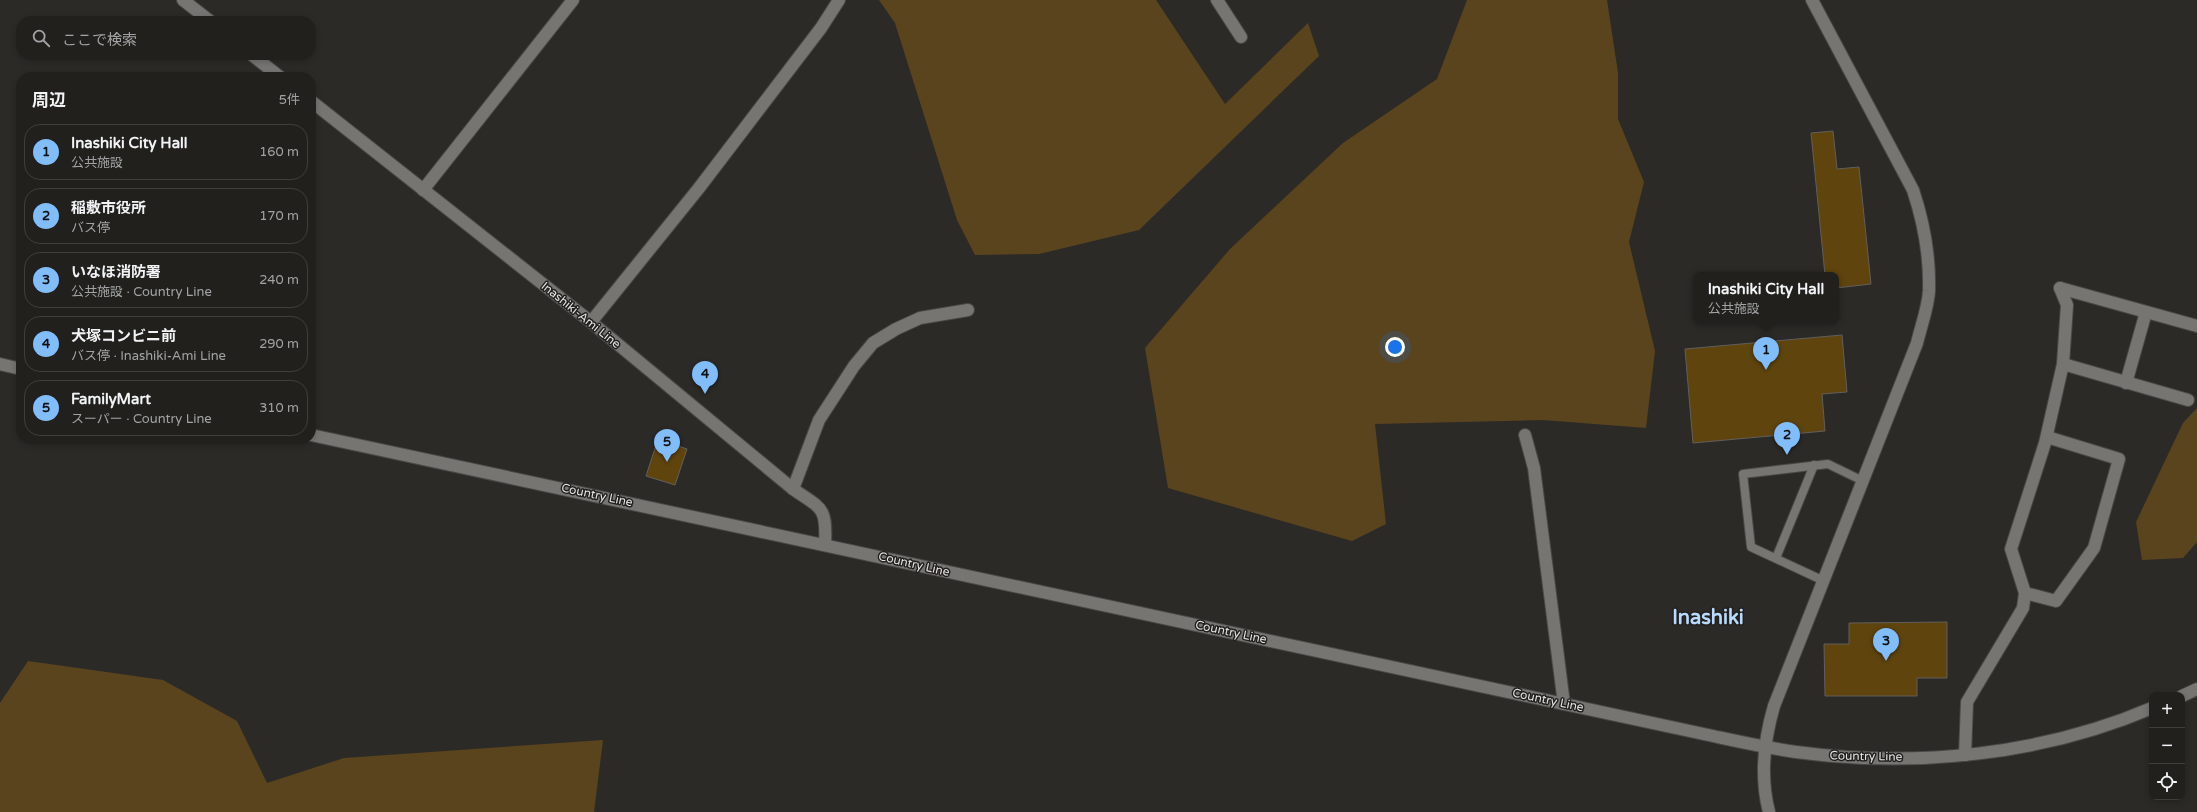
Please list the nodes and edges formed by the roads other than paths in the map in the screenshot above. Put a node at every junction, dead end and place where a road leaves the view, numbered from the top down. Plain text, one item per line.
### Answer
1 (183, 0) edge
2 (573, 0) edge
3 (839, 0) edge
4 (1217, 0) edge
5 (1812, 0) edge
6 (204, 16) edge
7 (1241, 37) dead end
8 (258, 60) edge
9 (274, 72) edge
10 (316, 105) edge
11 (423, 190) junction
12 (968, 310) dead end
13 (2146, 312) junction
14 (591, 322) junction
15 (2197, 326) edge
16 (0, 364) edge
17 (2063, 364) junction
18 (16, 368) edge
19 (2126, 383) junction
20 (2188, 400) dead end
21 (1525, 435) dead end
22 (316, 436) edge
23 (2046, 437) junction
24 (1814, 465) junction
25 (1863, 480) junction
26 (793, 489) junction
27 (825, 544) junction
28 (1776, 558) junction
29 (1824, 580) junction
30 (2025, 594) junction
31 (2197, 689) edge
32 (2185, 695) edge
33 (1564, 704) junction
34 (2149, 709) edge
35 (1766, 747) junction
36 (1965, 755) junction
37 (1769, 812) edge

1 - 6 street
2 - 11 street
3 - 14 street
4 - 7 street
5 - 25 street
8 - 9 street
10 - 11 street, Inashiki-Ami Line
11 - 14 street, Inashiki-Ami Line
12 - 26 street
13 - 15 street
13 - 17 street
13 - 19 street
14 - 26 street, Inashiki-Ami Line
16 - 18 street
17 - 19 street
17 - 23 street
19 - 20 street
21 - 33 street
22 - 27 street, Country Line
23 - 30 street
23 - 30 street
24 - 25 lane
24 - 28 lane
24 - 28 lane
25 - 29 street
26 - 27 street, Inashiki-Ami Line
27 - 33 street, Country Line
28 - 29 lane
29 - 35 street
30 - 36 street
31 - 32 street
33 - 35 street, Country Line
34 - 36 street, Country Line
35 - 36 street, Country Line
35 - 37 street

